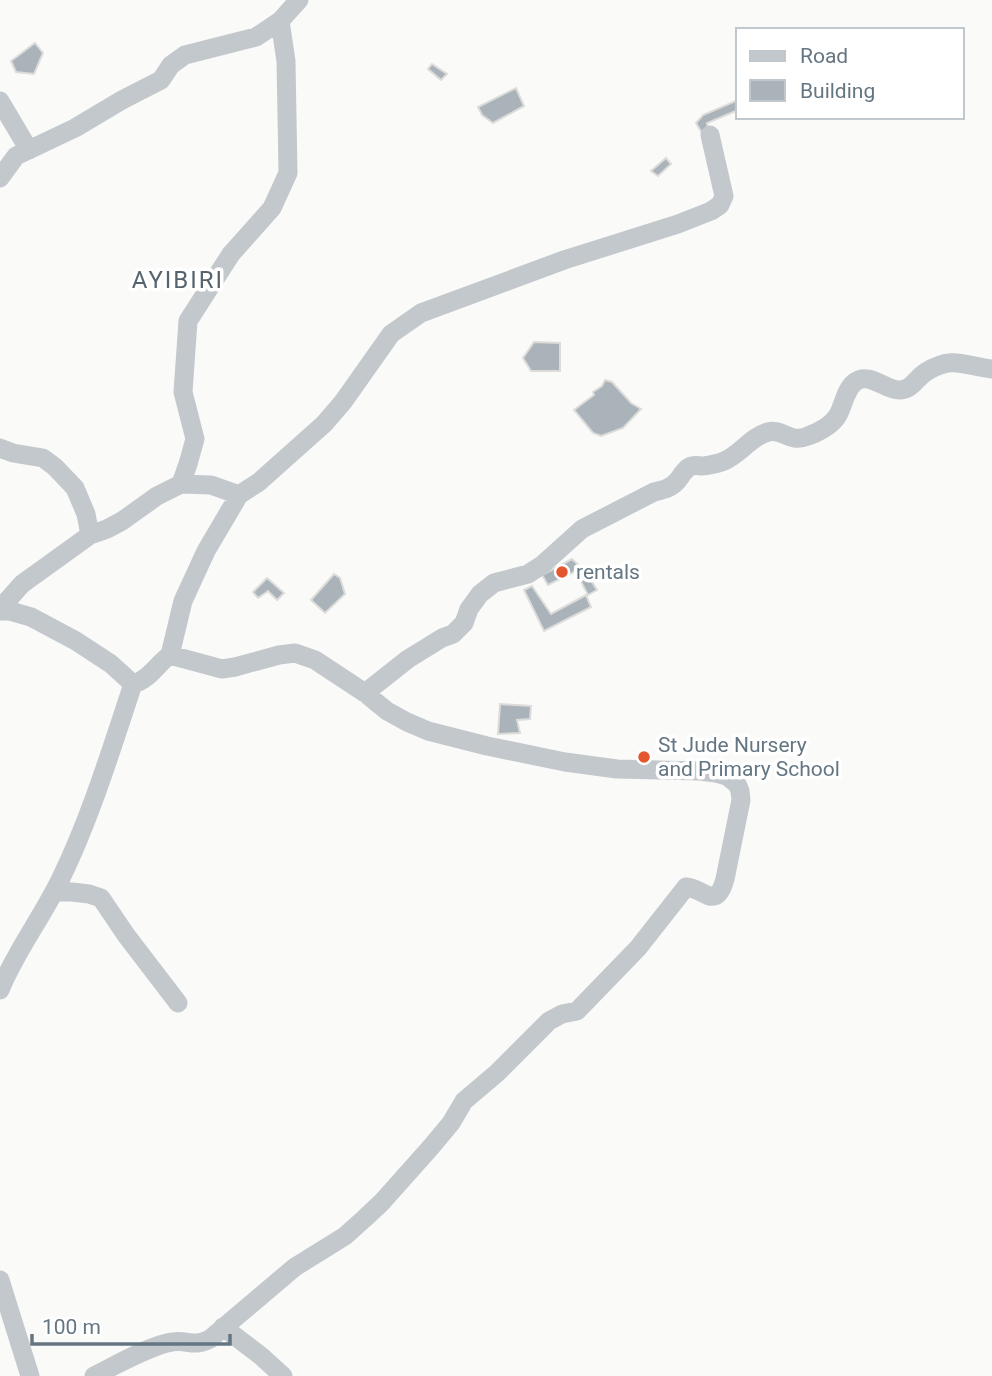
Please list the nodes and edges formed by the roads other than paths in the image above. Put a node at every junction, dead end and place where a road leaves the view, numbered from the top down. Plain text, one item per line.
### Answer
1 (289, 7) edge
2 (0, 101) edge
3 (710, 135) dead end
4 (29, 150) junction
5 (0, 178) edge
6 (992, 369) edge
7 (0, 448) edge
8 (181, 484) junction
9 (239, 495) junction
10 (90, 535) junction
11 (0, 610) edge
12 (170, 655) junction
13 (133, 684) junction
14 (365, 693) junction
15 (54, 891) junction
16 (0, 988) edge
17 (178, 1003) dead end
18 (0, 1280) edge
19 (223, 1327) junction
20 (30, 1376) edge
21 (94, 1376) edge
22 (283, 1376) edge

1 - 4 street
1 - 8 street
2 - 4 street
3 - 9 street
4 - 5 street
6 - 14 street
7 - 10 street
8 - 9 street
8 - 10 street
9 - 12 street
10 - 11 street
11 - 13 street
12 - 13 street
12 - 14 street
13 - 15 street
14 - 19 street
15 - 16 street
15 - 17 street
18 - 20 street
19 - 21 street
19 - 22 street

